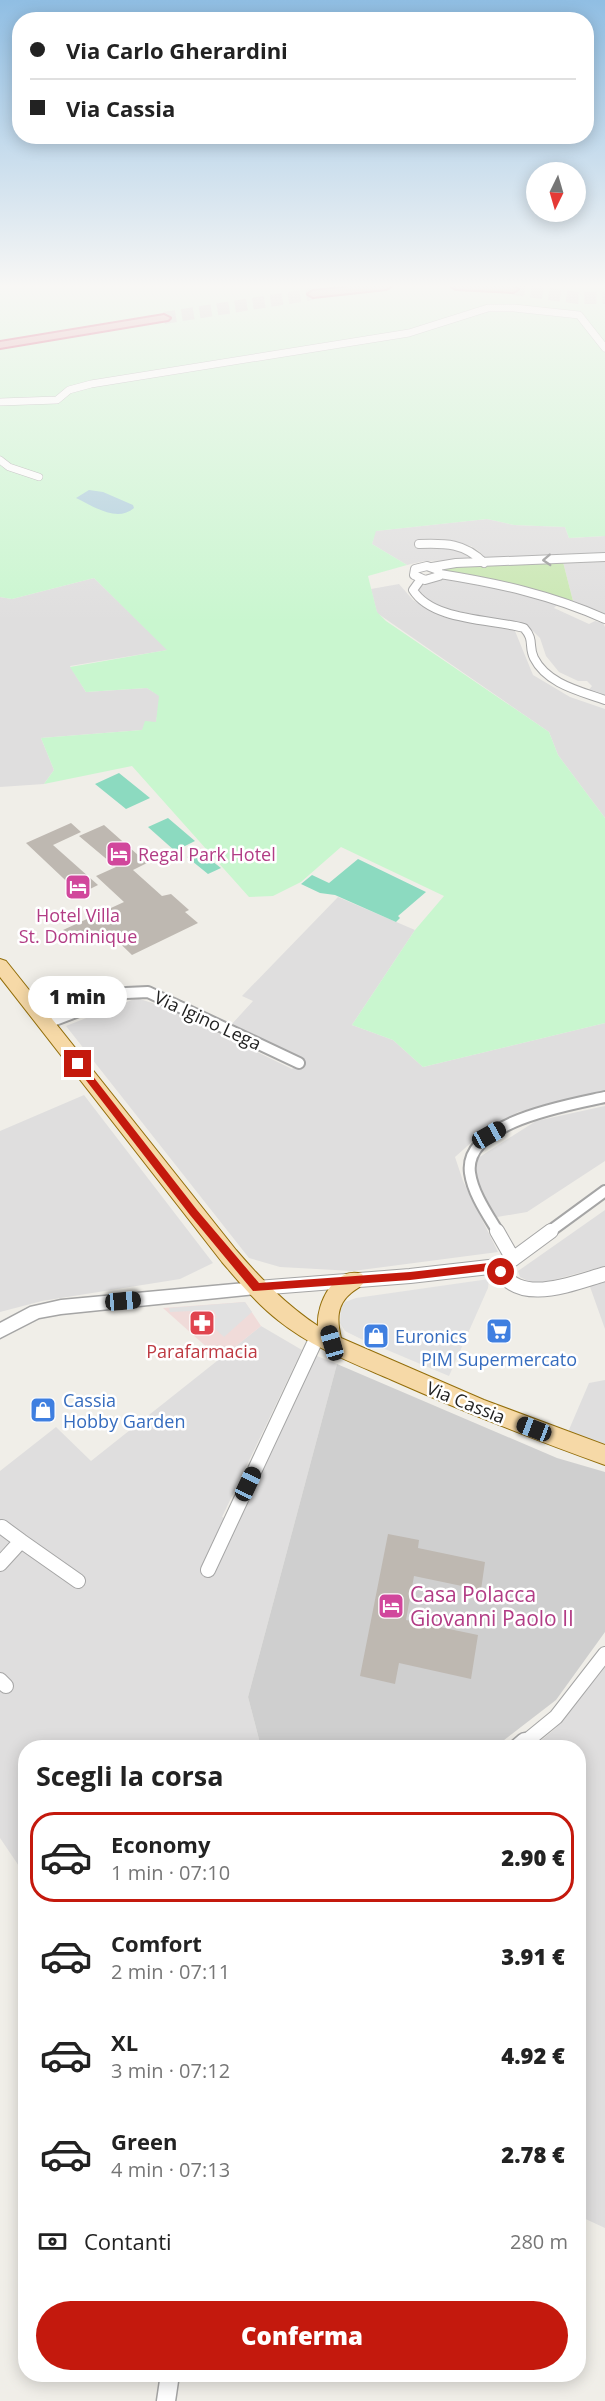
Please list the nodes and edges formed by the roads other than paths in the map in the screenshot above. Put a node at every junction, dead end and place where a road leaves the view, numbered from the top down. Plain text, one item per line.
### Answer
1 (59, 398) edge
2 (0, 402) edge
3 (0, 460) edge
4 (39, 477) dead end
5 (419, 544) dead end
6 (605, 557) edge
7 (484, 563) junction
8 (432, 567) junction
9 (440, 574) junction
10 (421, 579) junction
11 (605, 619) edge
12 (605, 700) edge
13 (0, 965) edge
14 (47, 1023) junction
15 (299, 1063) dead end
16 (605, 1097) edge
17 (605, 1191) edge
18 (513, 1259) junction
19 (498, 1266) junction
20 (605, 1274) edge
21 (355, 1280) junction
22 (256, 1288) junction
23 (0, 1331) edge
24 (325, 1339) junction
25 (605, 1455) edge
26 (2, 1527) dead end
27 (21, 1541) junction
28 (0, 1564) edge
29 (208, 1570) dead end
30 (78, 1581) dead end
31 (605, 1654) edge
32 (528, 1740) edge
33 (169, 2382) edge
34 (166, 2401) edge

1 - 2 street
3 - 4 street
5 - 7 street
6 -> 7 street
7 - 8 street
8 - 9 street
8 - 10 street
9 - 10 street
9 - 11 street
10 - 12 street
13 - 14 main road, Via Cassia
14 - 15 street, Via Igino Lega
14 - 22 main road, Via Cassia
16 - 18 street
17 - 18 street
18 - 19 street
19 - 20 street
19 - 21 street
21 - 22 street
21 - 24 main road
22 - 23 street
22 - 24 main road, Via Cassia
24 - 25 main road, Via Cassia
24 - 29 street
26 - 27 street
27 - 28 street
27 - 30 street
31 - 32 street
33 - 34 street

